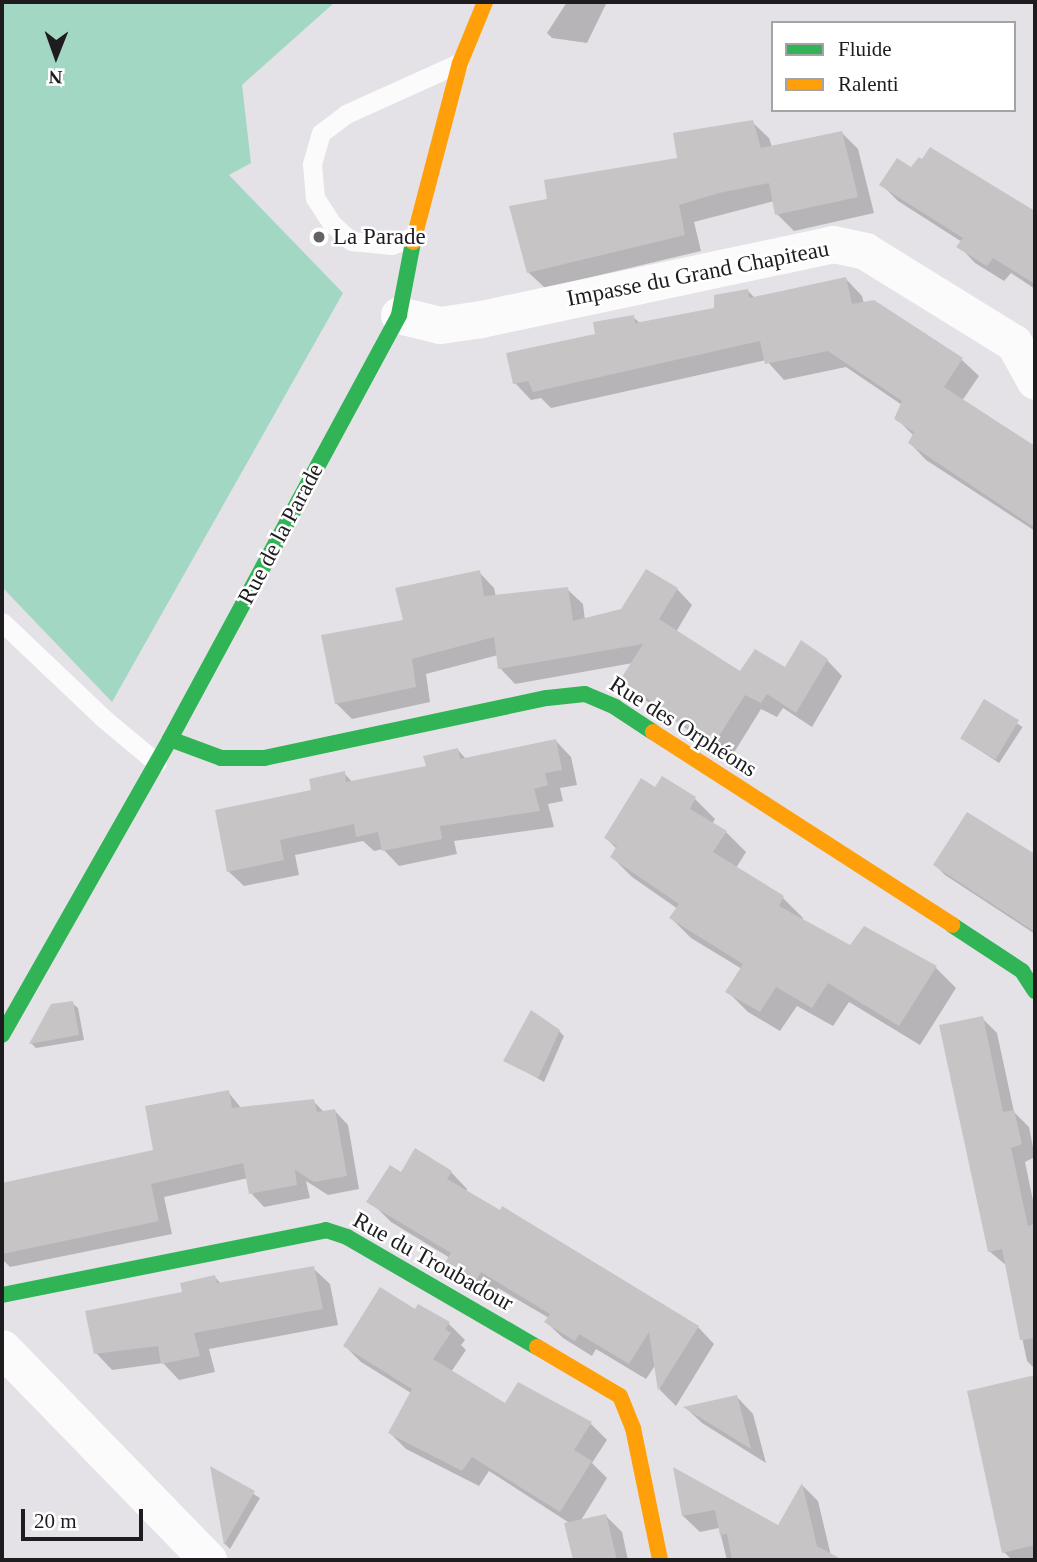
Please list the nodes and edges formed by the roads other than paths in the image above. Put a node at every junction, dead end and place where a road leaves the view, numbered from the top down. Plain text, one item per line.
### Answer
1 (485, 2) edge
2 (460, 63) junction
3 (414, 236) junction
4 (399, 315) junction
5 (1035, 381) edge
6 (2, 622) edge
7 (170, 739) junction
8 (156, 763) junction
9 (1035, 991) edge
10 (2, 1035) edge
11 (2, 1295) edge
12 (2, 1348) edge
13 (208, 1560) edge
14 (660, 1560) edge

1 - 2 street, Rue de la Parade
2 - 3 street, Rue de la Parade
2 - 3 lane
3 - 4 street, Rue de la Parade
4 - 5 street, Impasse du Grand Chapiteau
4 - 7 street, Rue de la Parade
6 - 8 lane
7 - 8 street, Rue de la Parade
7 - 9 street, Rue des Orphéons
8 - 10 street, Rue de la Parade
11 - 14 street, Rue du Troubadour
12 - 13 street

